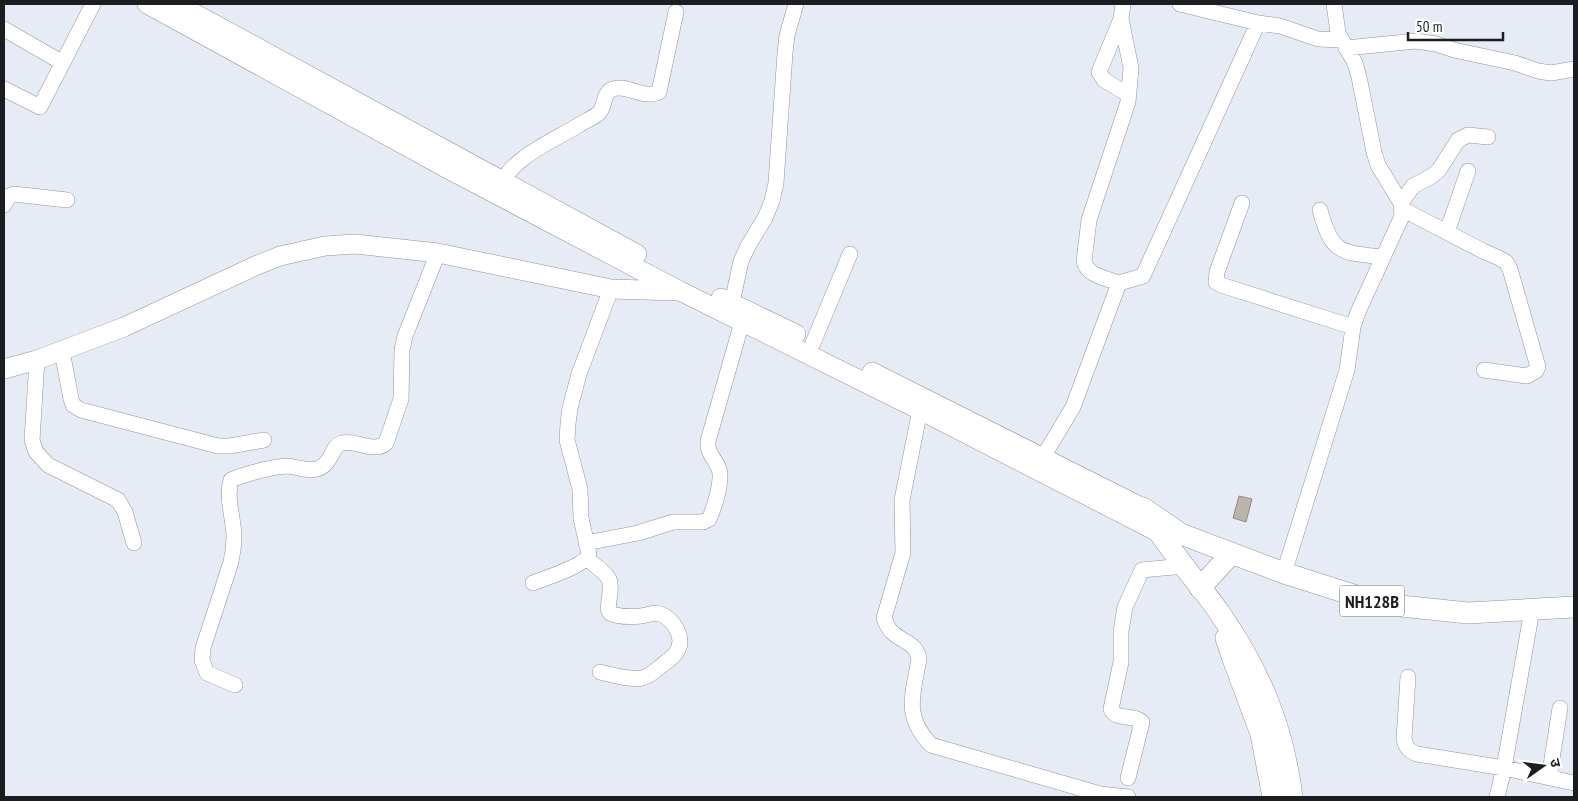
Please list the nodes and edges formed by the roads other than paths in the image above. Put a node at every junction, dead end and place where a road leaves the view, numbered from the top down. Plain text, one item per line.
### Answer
1 (93, 4) edge
2 (147, 4) edge
3 (177, 4) edge
4 (796, 4) edge
5 (1180, 4) edge
6 (1334, 4) edge
7 (1122, 11) edge
8 (676, 12) dead end
9 (1258, 23) junction
10 (4, 29) edge
11 (1344, 44) junction
12 (63, 63) junction
13 (1574, 69) edge
14 (4, 89) edge
15 (1129, 95) junction
16 (1488, 137) dead end
17 (1468, 171) dead end
18 (498, 187) junction
19 (68, 200) dead end
20 (1242, 203) dead end
21 (4, 205) edge
22 (1401, 206) junction
23 (1320, 210) dead end
24 (1447, 232) junction
25 (438, 253) junction
26 (850, 254) dead end
27 (1382, 257) junction
28 (1119, 283) junction
29 (700, 288) junction
30 (611, 289) junction
31 (680, 291) junction
32 (732, 303) junction
33 (742, 322) junction
34 (1354, 327) junction
35 (813, 343) junction
36 (62, 351) junction
37 (37, 360) junction
38 (4, 369) edge
39 (1484, 370) dead end
40 (920, 410) junction
41 (264, 440) dead end
42 (1043, 457) junction
43 (1143, 508) junction
44 (1158, 532) junction
45 (1181, 534) junction
46 (134, 543) dead end
47 (586, 543) junction
48 (1232, 553) junction
49 (587, 559) junction
50 (1184, 566) junction
51 (1284, 573) junction
52 (533, 583) dead end
53 (1200, 588) junction
54 (1574, 607) edge
55 (1532, 610) junction
56 (1218, 611) junction
57 (600, 672) dead end
58 (1408, 677) dead end
59 (235, 685) dead end
60 (1560, 708) dead end
61 (1504, 768) junction
62 (1128, 778) dead end
63 (1549, 778) junction
64 (1574, 783) edge
65 (1128, 797) edge
66 (1273, 797) edge
67 (1292, 797) edge
68 (1496, 797) edge

1 - 12 street
2 - 18 main road
3 - 18 main road
4 - 32 street
5 - 9 street
6 - 11 street
7 - 15 street
7 - 15 street
8 - 18 street
9 - 11 street
9 - 28 street
10 - 12 street
11 - 13 street
11 - 22 street
12 - 14 street
15 - 28 street
16 - 22 street
17 - 24 street
18 - 29 main road
18 - 31 main road
19 - 21 street
20 - 34 street
22 - 24 street
22 - 27 street
23 - 27 street
24 - 39 street
25 - 30 main road
25 - 36 main road
25 - 59 street
26 - 35 street
27 - 34 street
28 - 42 street
29 - 31 main road
29 - 32 main road
30 - 31 main road
30 - 47 street
31 - 33 main road
32 - 35 main road
33 - 40 main road
33 - 47 street
34 - 51 street
35 - 42 main road
36 - 37 main road
36 - 41 street
37 - 38 main road
37 - 46 street
40 - 44 main road
40 - 65 street
42 - 43 main road
43 - 44 highway
43 - 45 highway
44 - 45 main road
44 - 50 highway
45 - 48 highway, NH128B
47 - 49 street
48 - 51 highway, NH128B
48 - 53 highway
49 - 52 street
49 - 57 street
50 - 53 highway
50 - 62 street
51 - 55 highway, NH128B
53 - 56 highway
54 - 55 highway, NH128B
55 - 61 street
56 - 66 highway
56 - 67 highway
58 - 61 street
60 - 63 street
61 - 63 street
61 - 68 street
63 - 64 street

